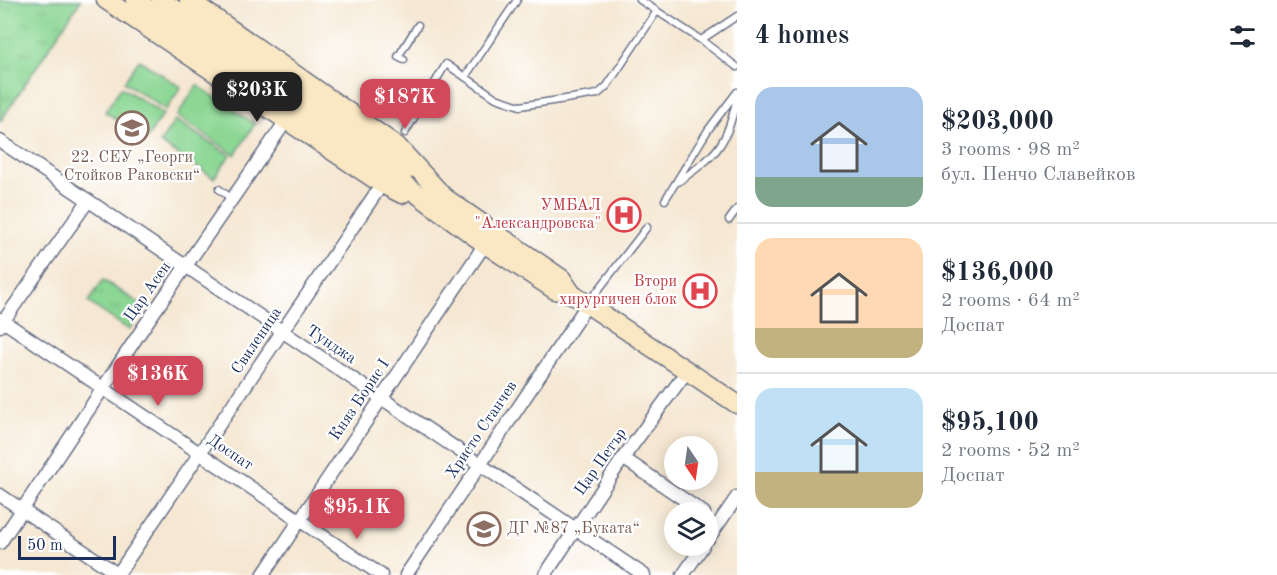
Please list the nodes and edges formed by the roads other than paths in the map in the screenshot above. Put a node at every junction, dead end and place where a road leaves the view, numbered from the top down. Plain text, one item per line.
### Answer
1 (106, 0) edge
2 (135, 0) edge
3 (161, 0) edge
4 (517, 0) edge
5 (640, 0) edge
6 (196, 2) edge
7 (657, 11) junction
8 (737, 16) edge
9 (417, 25) dead end
10 (701, 40) junction
11 (405, 60) dead end
12 (737, 67) edge
13 (465, 77) junction
14 (737, 92) edge
15 (737, 97) edge
16 (286, 121) junction
17 (405, 133) dead end
18 (0, 141) edge
19 (382, 184) junction
20 (675, 184) junction
21 (219, 189) dead end
22 (233, 199) junction
23 (665, 200) dead end
24 (88, 201) junction
25 (438, 202) junction
26 (737, 209) edge
27 (729, 220) dead end
28 (647, 226) dead end
29 (485, 244) junction
30 (185, 267) junction
31 (572, 294) junction
32 (587, 305) junction
33 (1, 322) edge
34 (283, 332) junction
35 (687, 371) junction
36 (103, 388) junction
37 (381, 399) junction
38 (737, 404) edge
39 (200, 453) junction
40 (623, 458) junction
41 (479, 465) junction
42 (0, 495) edge
43 (737, 497) edge
44 (688, 502) edge
45 (22, 510) junction
46 (300, 520) junction
47 (719, 523) edge
48 (575, 529) junction
49 (0, 543) edge
50 (696, 556) edge
51 (118, 575) edge
52 (262, 575) edge
53 (381, 575) edge
54 (406, 575) edge
55 (545, 575) edge
56 (644, 575) edge
57 (683, 575) edge

1 - 16 main road
2 - 25 main road
3 - 25 main road
4 - 13 lane
5 - 7 lane
6 - 25 main road
7 - 10 lane
7 - 13 lane
8 - 10 lane
9 - 11 lane
10 - 12 lane
13 - 17 lane
14 - 20 lane
15 - 20 lane
16 - 19 main road
16 - 22 street, Цар Асен
18 - 24 street, Тунджа
19 - 25 main road
19 - 34 street, Свиленица
20 - 23 lane
21 - 22 lane
22 - 30 street, Цар Асен
24 - 30 street, Тунджа
24 - 33 street
25 - 29 main road
25 - 31 main road
26 - 27 lane
28 - 32 lane
29 - 31 main road
29 - 37 street, Княз Борис I
30 - 34 street, Тунджа
30 - 36 street, Цар Асен
31 - 32 main road
32 - 35 main road
32 - 41 street, Христо Станчев
33 - 36 street, Доспат
34 - 37 street, Тунджа
34 - 39 street, Свиленица
35 - 38 main road
35 - 40 street, Цар Петър
36 - 39 street, Доспат
36 - 45 street, Цар Асен
37 - 41 street, Тунджа
37 - 46 street, Княз Борис I
39 - 46 street, Доспат
39 - 51 street, Свиленица
40 - 44 street
40 - 48 street, Цар Петър
41 - 48 street, Тунджа
41 - 54 street, Христо Станчев
42 - 45 street
43 - 47 street
45 - 49 street, Цар Асен
45 - 51 street
46 - 52 street, Княз Борис I
46 - 53 street, Доспат
48 - 55 street, Цар Петър
48 - 56 street, Тунджа
50 - 57 street

